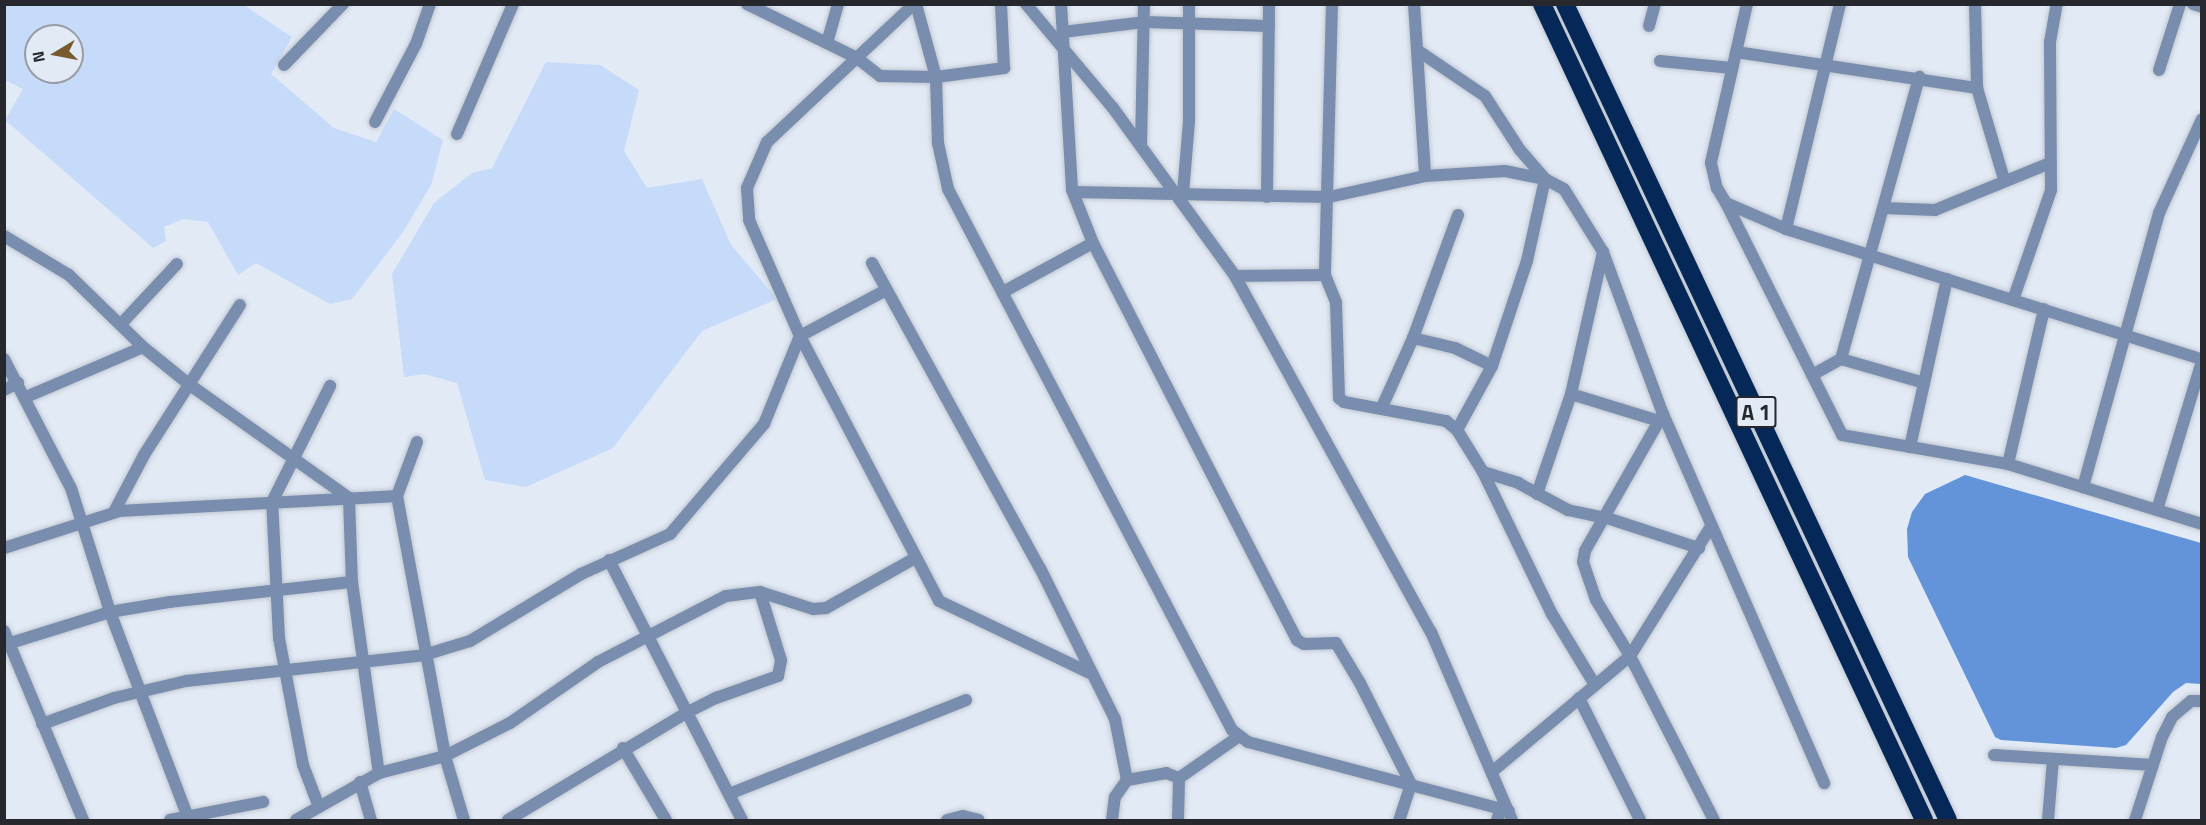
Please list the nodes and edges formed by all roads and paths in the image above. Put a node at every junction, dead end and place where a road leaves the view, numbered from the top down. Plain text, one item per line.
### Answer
1 (343, 4) edge
2 (430, 4) edge
3 (513, 4) edge
4 (747, 4) edge
5 (838, 4) edge
6 (915, 4) edge
7 (1001, 4) edge
8 (1026, 4) edge
9 (1061, 4) edge
10 (1144, 4) edge
11 (1190, 4) edge
12 (1269, 4) edge
13 (1332, 4) edge
14 (1414, 4) edge
15 (1542, 4) edge
16 (1565, 4) edge
17 (1654, 4) edge
18 (1747, 4) edge
19 (1840, 4) edge
20 (1975, 4) edge
21 (2057, 4) edge
22 (2180, 4) edge
23 (2193, 4) edge
24 (2202, 8) edge
25 (1145, 22) junction
26 (1190, 25) junction
27 (1269, 26) junction
28 (1649, 26) dead end
29 (1063, 32) junction
30 (827, 43) junction
31 (1063, 46) junction
32 (1417, 50) junction
33 (1736, 52) junction
34 (857, 58) junction
35 (1660, 61) dead end
36 (284, 64) dead end
37 (1732, 68) junction
38 (1827, 68) junction
39 (2159, 70) dead end
40 (936, 77) junction
41 (1918, 77) junction
42 (1977, 88) junction
43 (2202, 119) edge
44 (375, 122) dead end
45 (457, 134) dead end
46 (1141, 145) junction
47 (2048, 164) junction
48 (1425, 176) junction
49 (1545, 179) junction
50 (2004, 179) junction
51 (1073, 192) junction
52 (1180, 192) junction
53 (1267, 197) junction
54 (1329, 197) junction
55 (1726, 203) junction
56 (1883, 208) junction
57 (1458, 215) dead end
58 (1786, 229) junction
59 (4, 236) edge
60 (1093, 243) junction
61 (1603, 252) junction
62 (1870, 255) junction
63 (872, 263) dead end
64 (177, 264) dead end
65 (1325, 275) junction
66 (1235, 276) junction
67 (1947, 279) junction
68 (886, 290) junction
69 (1003, 292) junction
70 (2013, 300) junction
71 (240, 305) dead end
72 (2044, 309) junction
73 (121, 324) junction
74 (2124, 334) junction
75 (800, 336) junction
76 (1413, 338) junction
77 (142, 347) junction
78 (4, 359) edge
79 (1841, 359) junction
80 (2202, 360) edge
81 (1492, 366) junction
82 (1812, 375) junction
83 (18, 383) junction
84 (1924, 383) junction
85 (190, 385) junction
86 (330, 386) dead end
87 (4, 390) edge
88 (1571, 394) junction
89 (26, 398) junction
90 (1382, 407) junction
91 (1661, 418) junction
92 (1457, 430) junction
93 (417, 442) dead end
94 (1910, 447) junction
95 (294, 461) junction
96 (2008, 464) junction
97 (1483, 472) junction
98 (2083, 487) junction
99 (1537, 494) junction
100 (396, 496) junction
101 (349, 498) junction
102 (272, 502) junction
103 (2157, 510) junction
104 (114, 512) junction
105 (1607, 518) junction
106 (83, 520) junction
107 (2202, 524) edge
108 (1710, 528) junction
109 (4, 548) edge
110 (1699, 549) junction
111 (915, 558) junction
112 (609, 560) junction
113 (352, 582) junction
114 (274, 592) junction
115 (760, 592) junction
116 (110, 612) junction
117 (4, 631) edge
118 (647, 635) junction
119 (8, 644) edge
120 (424, 655) junction
121 (1630, 656) junction
122 (362, 663) junction
123 (284, 672) junction
124 (1090, 673) junction
125 (1594, 685) junction
126 (138, 691) junction
127 (1579, 698) junction
128 (966, 700) dead end
129 (2202, 702) edge
130 (686, 713) junction
131 (42, 724) junction
132 (1238, 736) junction
133 (623, 748) junction
134 (445, 756) junction
135 (1994, 756) dead end
136 (2054, 759) junction
137 (2153, 765) junction
138 (1493, 771) junction
139 (379, 773) junction
140 (1179, 778) junction
141 (1127, 780) junction
142 (360, 782) junction
143 (1824, 783) dead end
144 (1411, 784) junction
145 (729, 794) junction
146 (263, 802) dead end
147 (319, 807) junction
148 (1507, 813) edge
149 (188, 819) edge
150 (83, 820) edge
151 (170, 820) edge
152 (296, 820) edge
153 (371, 820) edge
154 (464, 820) edge
155 (508, 820) edge
156 (666, 820) edge
157 (742, 820) edge
158 (947, 820) edge
159 (979, 820) edge
160 (1112, 820) edge
161 (1178, 820) edge
162 (1399, 820) edge
163 (1497, 820) edge
164 (1640, 820) edge
165 (1714, 820) edge
166 (1924, 820) edge
167 (1948, 820) edge
168 (2048, 820) edge
169 (2135, 820) edge

1 - 36 street
2 - 44 street
3 - 45 street
4 - 30 street
5 - 30 street
6 - 34 street
6 - 40 street
7 - 40 street
8 - 31 street
9 - 29 street
10 - 25 street
11 - 26 street
12 - 27 street
13 - 54 street
14 - 32 street
15 - 166 highway, A 1
16 - 167 highway, A 1
17 - 28 street
18 - 33 street
19 - 38 street
20 - 42 street
21 - 47 street
22 - 39 street
23 - 24 street
25 - 26 street
25 - 29 street
25 - 46 street
26 - 27 street
26 - 52 street
27 - 53 street
29 - 31 street
30 - 34 street
31 - 46 street
31 - 51 street
32 - 48 street
32 - 49 street
33 - 37 street
33 - 38 street
34 - 40 street
34 - 75 street
35 - 37 street
37 - 55 street
38 - 41 street
38 - 58 street
40 - 69 street
41 - 42 street
41 - 56 street
42 - 50 street
43 - 74 street
46 - 52 street
47 - 50 street
47 - 70 street
48 - 49 street
48 - 54 street
49 - 61 street
49 - 81 street
50 - 56 street
51 - 52 street
51 - 60 street
52 - 53 street
52 - 66 street
53 - 54 street
54 - 65 street
55 - 58 street
55 - 82 street
56 - 62 street
57 - 76 street
58 - 62 street
59 - 73 street
60 - 69 street
60 - 144 street
61 - 88 street
61 - 91 street
62 - 67 street
62 - 79 street
63 - 68 street
64 - 73 street
65 - 66 street
65 - 90 street
66 - 138 street
67 - 70 street
67 - 84 street
68 - 75 street
68 - 124 street
69 - 132 street
70 - 72 street
71 - 85 street
72 - 74 street
72 - 96 street
73 - 77 street
74 - 80 street
74 - 98 street
75 - 111 street
75 - 112 street
76 - 81 street
76 - 90 street
77 - 85 street
77 - 89 street
78 - 83 street
79 - 82 street
79 - 84 street
80 - 103 street
81 - 92 street
82 - 94 street
83 - 87 street
83 - 89 street
84 - 94 street
85 - 95 street
85 - 104 street
86 - 95 street
88 - 91 street
88 - 99 street
89 - 106 street
90 - 92 street
91 - 105 street
91 - 108 street
92 - 97 street
93 - 100 street
94 - 96 street
95 - 101 street
95 - 102 street
96 - 98 street
97 - 99 street
97 - 125 street
98 - 103 street
99 - 105 street
100 - 101 street
100 - 120 street
101 - 102 street
101 - 113 street
102 - 104 street
102 - 114 street
103 - 107 street
104 - 106 street
105 - 110 street
105 - 121 street
106 - 109 street
106 - 116 street
108 - 110 street
108 - 143 street
110 - 121 street
111 - 115 street
111 - 124 street
112 - 118 street
112 - 120 street
113 - 114 street
113 - 122 street
114 - 116 street
114 - 123 street
115 - 118 street
115 - 130 street
116 - 119 street
116 - 126 street
117 - 119 street
118 - 130 street
118 - 134 street
119 - 131 street
120 - 122 street
120 - 134 street
121 - 125 street
121 - 165 street
122 - 123 street
122 - 139 street
123 - 126 street
123 - 147 street
124 - 141 street
125 - 127 street
126 - 131 street
126 - 149 street
127 - 138 street
127 - 164 street
128 - 145 street
129 - 137 street
130 - 133 street
130 - 145 street
131 - 150 street
132 - 140 street
132 - 144 street
133 - 155 street
133 - 156 street
134 - 139 street
134 - 154 street
135 - 136 street
136 - 137 street
136 - 168 street
137 - 169 street
138 - 148 street
139 - 142 street
140 - 141 street
140 - 161 street
141 - 160 street
142 - 147 street
142 - 153 street
144 - 148 street
144 - 162 street
145 - 157 street
146 - 149 street
147 - 152 street
148 - 163 street
149 - 151 street
158 - 159 street

